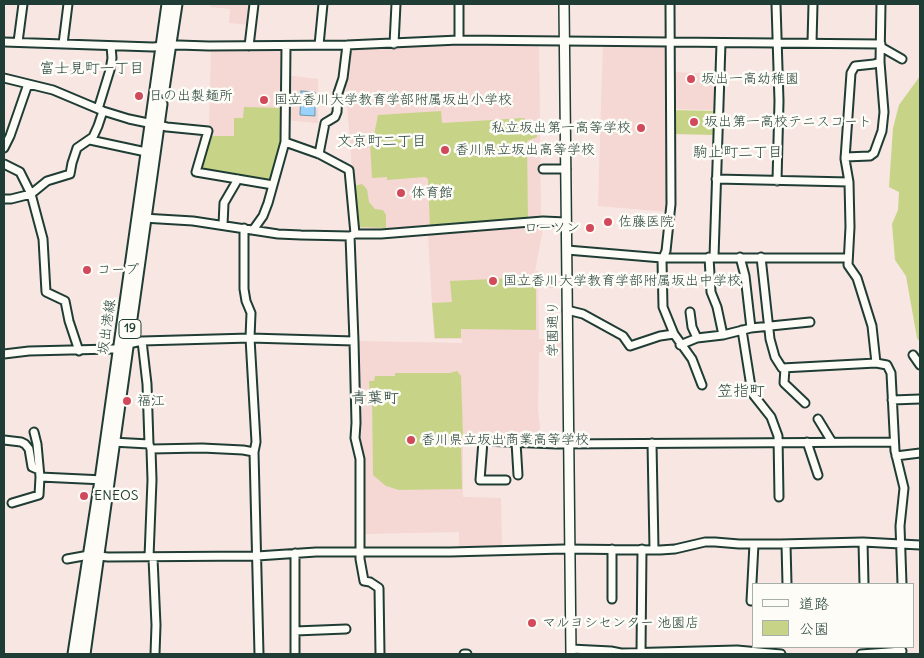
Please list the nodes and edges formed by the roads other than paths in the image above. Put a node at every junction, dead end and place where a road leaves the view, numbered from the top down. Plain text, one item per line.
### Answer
1 (23, 4) edge
2 (68, 4) edge
3 (168, 4) edge
4 (176, 4) edge
5 (254, 4) edge
6 (323, 4) edge
7 (396, 4) edge
8 (459, 4) edge
9 (564, 4) edge
10 (670, 4) edge
11 (776, 4) edge
12 (813, 4) edge
13 (881, 4) edge
14 (459, 40) junction
15 (565, 40) junction
16 (4, 42) edge
17 (18, 42) junction
18 (670, 42) junction
19 (721, 42) junction
20 (776, 43) junction
21 (63, 44) junction
22 (394, 44) junction
23 (812, 44) junction
24 (319, 45) junction
25 (347, 45) junction
26 (111, 46) junction
27 (162, 46) junction
28 (249, 46) junction
29 (286, 46) junction
30 (881, 46) junction
31 (902, 59) dead end
32 (880, 62) junction
33 (4, 78) edge
34 (28, 84) junction
35 (101, 110) junction
36 (154, 124) junction
37 (90, 140) junction
38 (285, 142) junction
39 (4, 148) edge
40 (146, 152) junction
41 (319, 154) junction
42 (846, 157) junction
43 (4, 164) edge
44 (543, 169) dead end
45 (566, 169) junction
46 (238, 179) junction
47 (716, 179) junction
48 (778, 181) junction
49 (849, 182) junction
50 (273, 185) junction
51 (31, 194) junction
52 (4, 199) edge
53 (141, 218) junction
54 (566, 222) junction
55 (223, 224) junction
56 (244, 228) junction
57 (253, 230) junction
58 (352, 235) junction
59 (566, 250) junction
60 (712, 257) junction
61 (740, 257) junction
62 (761, 257) junction
63 (662, 258) junction
64 (848, 258) junction
65 (567, 310) junction
66 (690, 312) dead end
67 (810, 322) dead end
68 (769, 327) junction
69 (751, 328) junction
70 (742, 330) junction
71 (674, 334) junction
72 (722, 335) junction
73 (250, 338) junction
74 (697, 338) junction
75 (142, 341) junction
76 (354, 341) junction
77 (680, 344) junction
78 (124, 346) junction
79 (79, 351) junction
80 (4, 354) edge
81 (913, 355) dead end
82 (876, 363) junction
83 (920, 365) edge
84 (785, 368) junction
85 (702, 385) dead end
86 (920, 399) edge
87 (892, 400) junction
88 (805, 403) dead end
89 (818, 419) dead end
90 (34, 432) dead end
91 (4, 440) edge
92 (110, 441) junction
93 (516, 442) junction
94 (778, 442) junction
95 (807, 442) junction
96 (832, 442) junction
97 (894, 442) junction
98 (568, 443) junction
99 (652, 443) junction
100 (150, 447) junction
101 (254, 452) junction
102 (920, 453) edge
103 (896, 456) junction
104 (39, 474) junction
105 (518, 475) dead end
106 (818, 475) dead end
107 (105, 480) junction
108 (506, 480) dead end
109 (779, 497) dead end
110 (12, 503) dead end
111 (863, 542) junction
112 (901, 543) junction
113 (754, 544) junction
114 (786, 544) junction
115 (920, 545) edge
116 (569, 549) junction
117 (642, 549) junction
118 (654, 549) junction
119 (612, 550) junction
120 (360, 552) junction
121 (295, 554) junction
122 (94, 556) junction
123 (257, 556) junction
124 (151, 558) junction
125 (67, 559) dead end
126 (787, 583) edge
127 (864, 583) edge
128 (902, 583) edge
129 (612, 599) dead end
130 (752, 601) edge
131 (346, 629) dead end
132 (295, 631) junction
133 (771, 651) edge
134 (902, 651) edge
135 (571, 652) edge
136 (641, 652) junction
137 (74, 654) edge
138 (84, 654) edge
139 (155, 654) edge
140 (259, 654) edge
141 (295, 654) edge
142 (380, 654) edge
143 (781, 654) edge
144 (861, 654) edge

1 - 17 street
2 - 21 street
3 - 27 main road, 坂出港線 / 19
4 - 27 main road, 坂出港線 / 19
5 - 28 street
6 - 24 street
7 - 22 street
8 - 14 street
9 - 15 street, 学園通り
10 - 18 street
11 - 20 street
12 - 23 street
13 - 30 street
14 - 15 street
14 - 22 street
15 - 18 street
15 - 45 street, 学園通り
16 - 17 street
17 - 21 street
18 - 19 street
18 - 63 street
19 - 20 street
19 - 47 street
20 - 23 street
20 - 48 street
21 - 26 street
22 - 25 street
23 - 30 street
24 - 25 street
24 - 29 street
25 - 41 street
26 - 27 street
26 - 35 street
27 - 28 street
27 - 36 main road, 坂出港線 / 19
28 - 29 street
29 - 38 street
30 - 31 street
30 - 32 street
32 - 42 street
32 - 42 street
33 - 34 street
34 - 35 street
34 - 39 street
35 - 36 street
35 - 37 street
36 - 40 main road, 坂出港線 / 19
36 - 46 street
36 - 53 main road, 坂出港線 / 19
37 - 40 street
37 - 51 street
38 - 41 street
38 - 50 street
40 - 53 main road, 坂出港線 / 19
41 - 58 street
42 - 49 street
43 - 51 street
44 - 45 street
45 - 54 street, 学園通り
46 - 50 street
46 - 55 street
47 - 48 street
47 - 60 street
48 - 49 street
49 - 64 street
50 - 57 street
51 - 52 street
51 - 79 street
53 - 55 street
53 - 78 main road, 坂出港線 / 19
54 - 58 street
54 - 59 street, 学園通り
55 - 56 street
56 - 57 street
56 - 73 street
57 - 58 street
58 - 76 street
59 - 63 street
59 - 65 street, 学園通り
60 - 61 street
60 - 63 street
60 - 72 street
61 - 62 street
61 - 69 street
62 - 64 street
62 - 68 street
63 - 71 street
64 - 82 street
65 - 71 street
65 - 98 street, 学園通り
66 - 74 street
67 - 68 street
68 - 69 street
68 - 84 street
69 - 70 street
70 - 72 street
70 - 94 street
71 - 77 street
72 - 74 street
73 - 75 street
73 - 76 street
73 - 101 street
74 - 77 street
75 - 78 street
75 - 100 street
76 - 120 street
77 - 85 street
78 - 79 street
78 - 92 main road, 坂出港線 / 19
79 - 80 street
81 - 83 street
82 - 84 street
82 - 87 street
84 - 88 street
86 - 87 street
87 - 97 street
89 - 96 street
90 - 104 street
91 - 104 street
92 - 100 street
92 - 107 main road, 坂出港線 / 19
93 - 98 street
93 - 105 street
93 - 108 street
94 - 95 street
94 - 99 street
94 - 109 street
95 - 96 street
95 - 106 street
96 - 97 street
97 - 103 street
98 - 99 street
98 - 116 street, 学園通り
99 - 118 street
100 - 101 street
100 - 124 street
101 - 123 street
102 - 103 street
103 - 112 street
104 - 107 street
104 - 110 street
107 - 122 main road, 坂出港線 / 19
111 - 112 street
111 - 114 street
111 - 127 street
112 - 115 street
112 - 128 street
113 - 114 street
113 - 118 street
113 - 130 street
114 - 126 street
116 - 119 street
116 - 120 street
116 - 135 street, 学園通り
117 - 118 street
117 - 119 street
117 - 136 street
119 - 129 street
120 - 121 street
120 - 142 street
121 - 123 street
121 - 132 street
122 - 124 street
122 - 125 street
122 - 137 main road, 坂出港線 / 19
122 - 138 main road, 坂出港線 / 19
123 - 124 street
123 - 140 street
124 - 139 street
131 - 132 street
132 - 141 street
133 - 136 street
133 - 143 street
134 - 144 street
135 - 136 street

